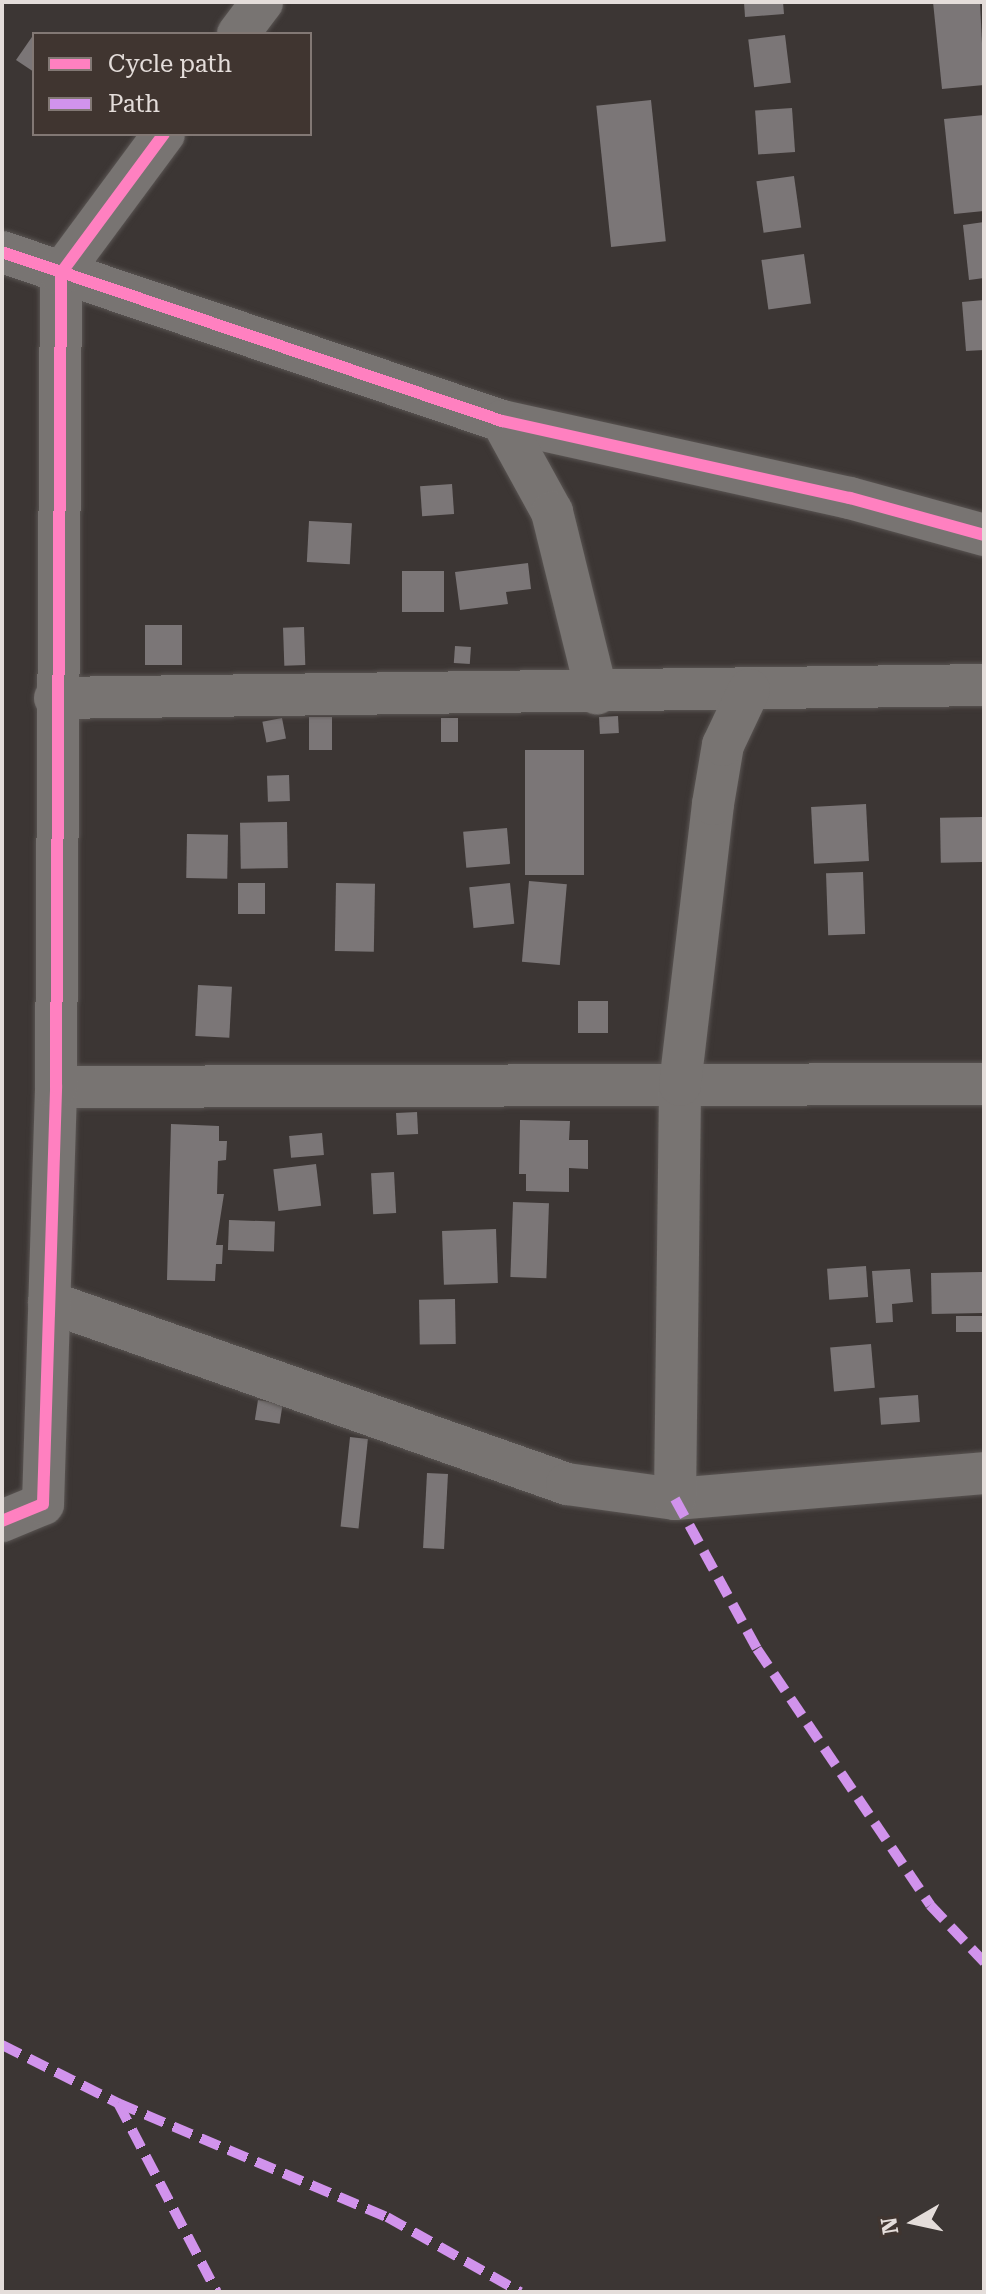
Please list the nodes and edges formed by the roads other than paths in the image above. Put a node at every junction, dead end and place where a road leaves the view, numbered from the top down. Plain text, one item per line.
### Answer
1 (262, 2) edge
2 (240, 32) edge
3 (163, 136) edge
4 (2, 252) edge
5 (61, 273) junction
6 (502, 421) junction
7 (984, 535) edge
8 (984, 685) edge
9 (749, 690) junction
10 (597, 694) junction
11 (55, 698) junction
12 (984, 1084) edge
13 (680, 1085) junction
14 (56, 1087) junction
15 (49, 1302) junction
16 (984, 1473) edge
17 (675, 1499) junction
18 (2, 1521) edge

1 - 2 street
3 - 5 street
4 - 5 street
5 - 6 street
5 - 11 street
6 - 7 street
6 - 10 street
8 - 9 street
9 - 10 street
9 - 13 street
10 - 11 street
11 - 14 street
12 - 13 street
13 - 14 street
13 - 17 street
14 - 15 street
15 - 17 street
15 - 18 street
16 - 17 street

